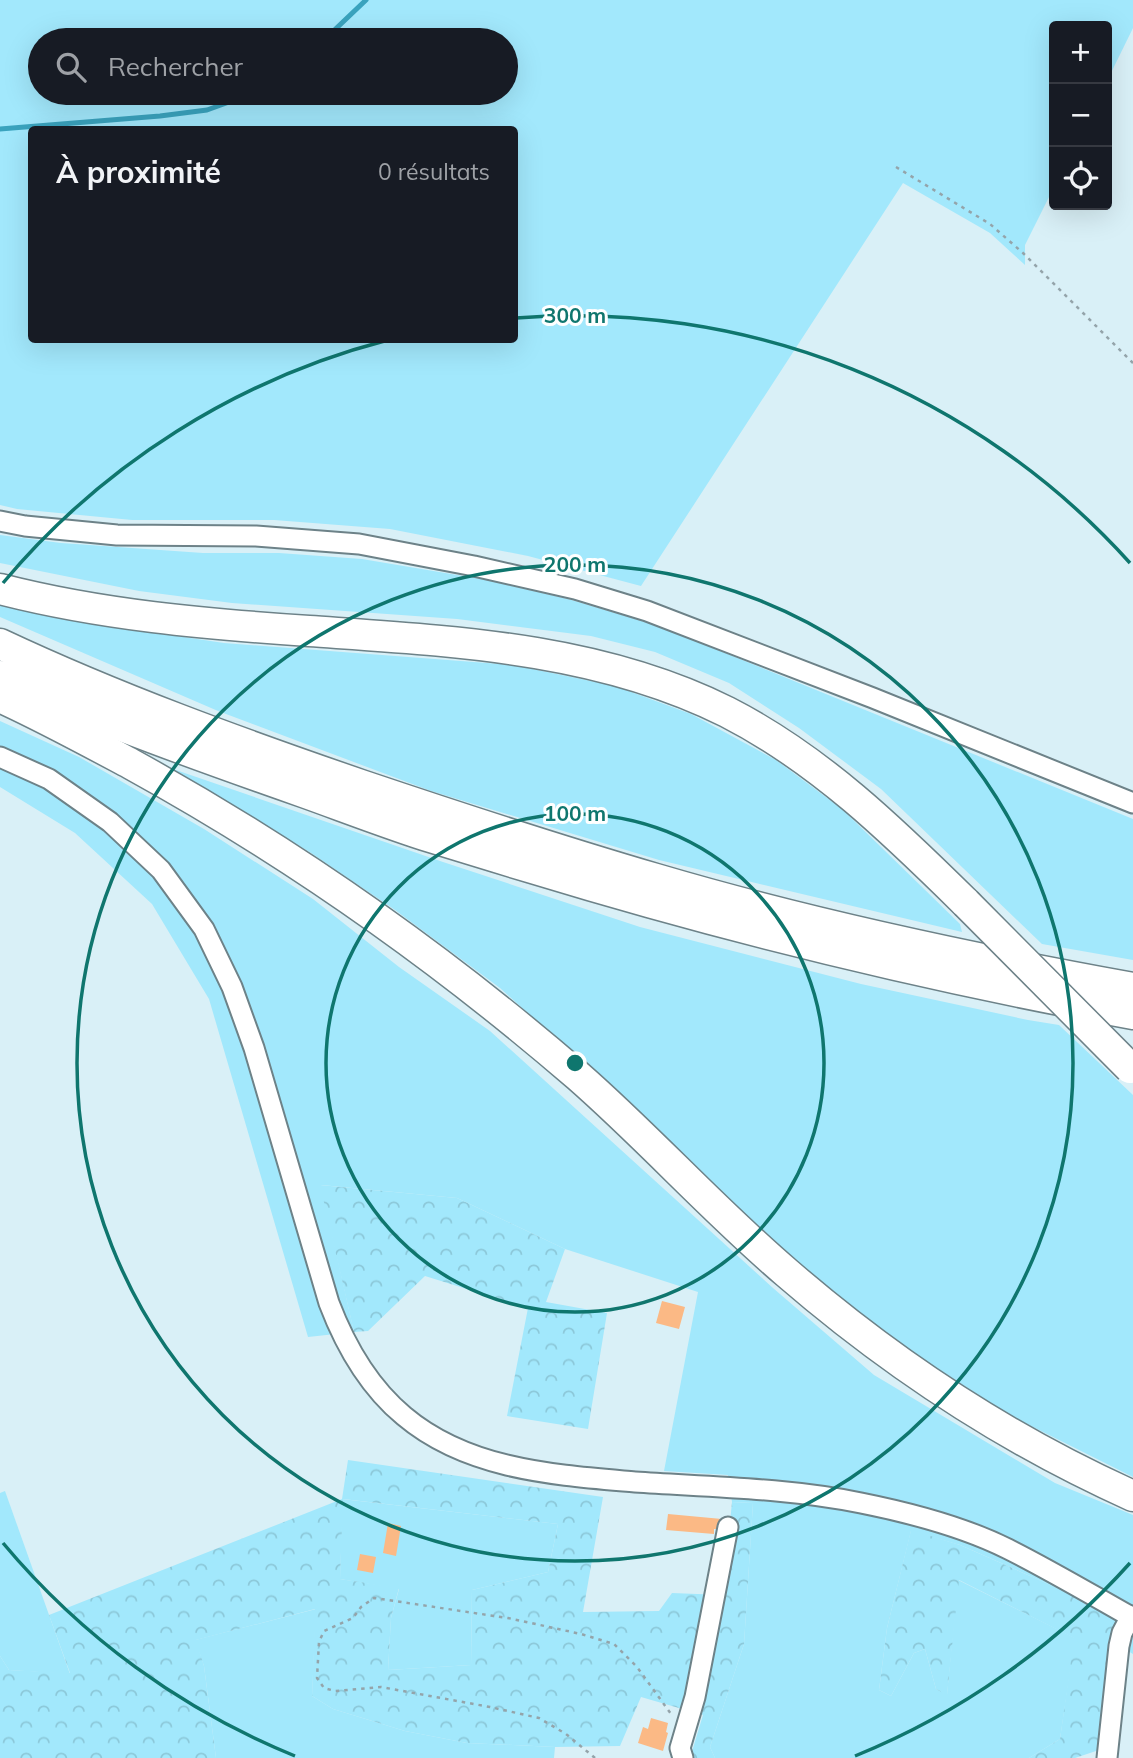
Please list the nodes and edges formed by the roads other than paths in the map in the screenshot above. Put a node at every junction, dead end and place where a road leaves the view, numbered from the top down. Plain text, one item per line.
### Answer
1 (0, 521) edge
2 (0, 589) edge
3 (0, 644) edge
4 (0, 676) edge
5 (0, 697) edge
6 (0, 757) edge
7 (1133, 803) edge
8 (1133, 988) edge
9 (1133, 1014) edge
10 (1131, 1070) edge
11 (1133, 1496) edge
12 (727, 1527) dead end
13 (1132, 1617) edge
14 (683, 1758) edge
15 (1107, 1758) edge

1 - 7 street
2 - 10 highway, bridge
3 - 8 highway
4 - 9 highway
5 - 11 highway
6 - 13 street
12 - 14 street
13 - 15 street

